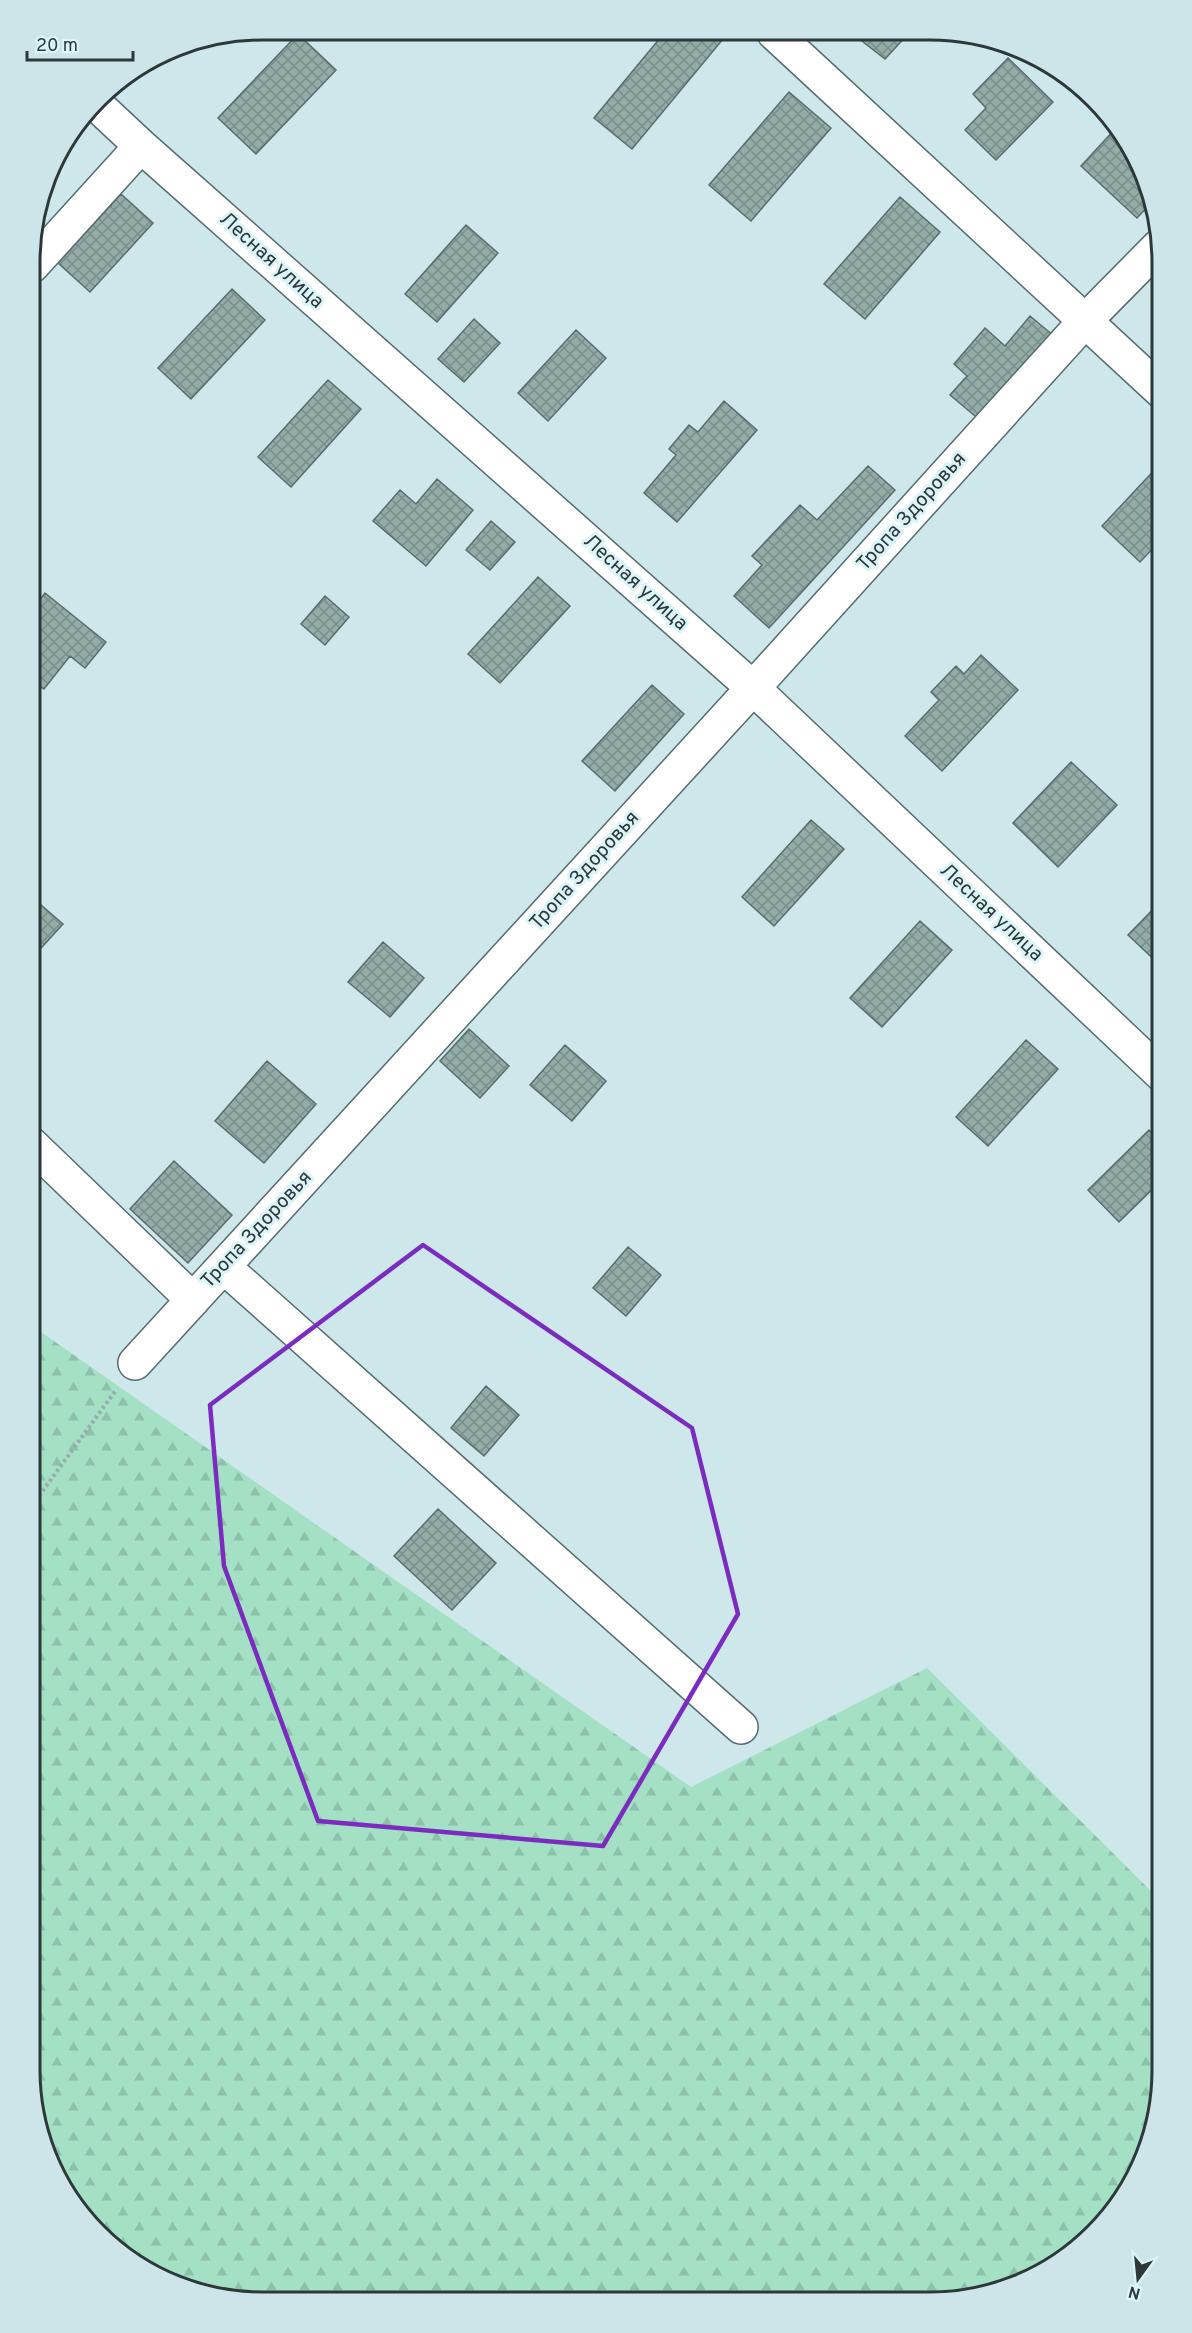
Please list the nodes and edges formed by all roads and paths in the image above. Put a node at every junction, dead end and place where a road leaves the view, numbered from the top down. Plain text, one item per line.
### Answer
1 (782, 40) edge
2 (102, 110) edge
3 (141, 146) junction
4 (1151, 254) edge
5 (40, 257) edge
6 (1085, 321) junction
7 (1152, 383) edge
8 (753, 688) junction
9 (1152, 1066) edge
10 (40, 1153) edge
11 (224, 1267) junction
12 (193, 1300) junction
13 (135, 1363) joint
14 (40, 1495) edge
15 (741, 1726) dead end

1 - 6 street
2 - 3 street, Лесная улица
3 - 5 street
3 - 8 street, Лесная улица
4 - 6 street, Тропа Здоровья
6 - 7 street
6 - 8 street, Тропа Здоровья
8 - 9 street, Лесная улица
8 - 11 street, Тропа Здоровья
10 - 12 street
11 - 12 street, Тропа Здоровья
11 - 15 street
12 - 13 street, Тропа Здоровья
13 - 14 path

